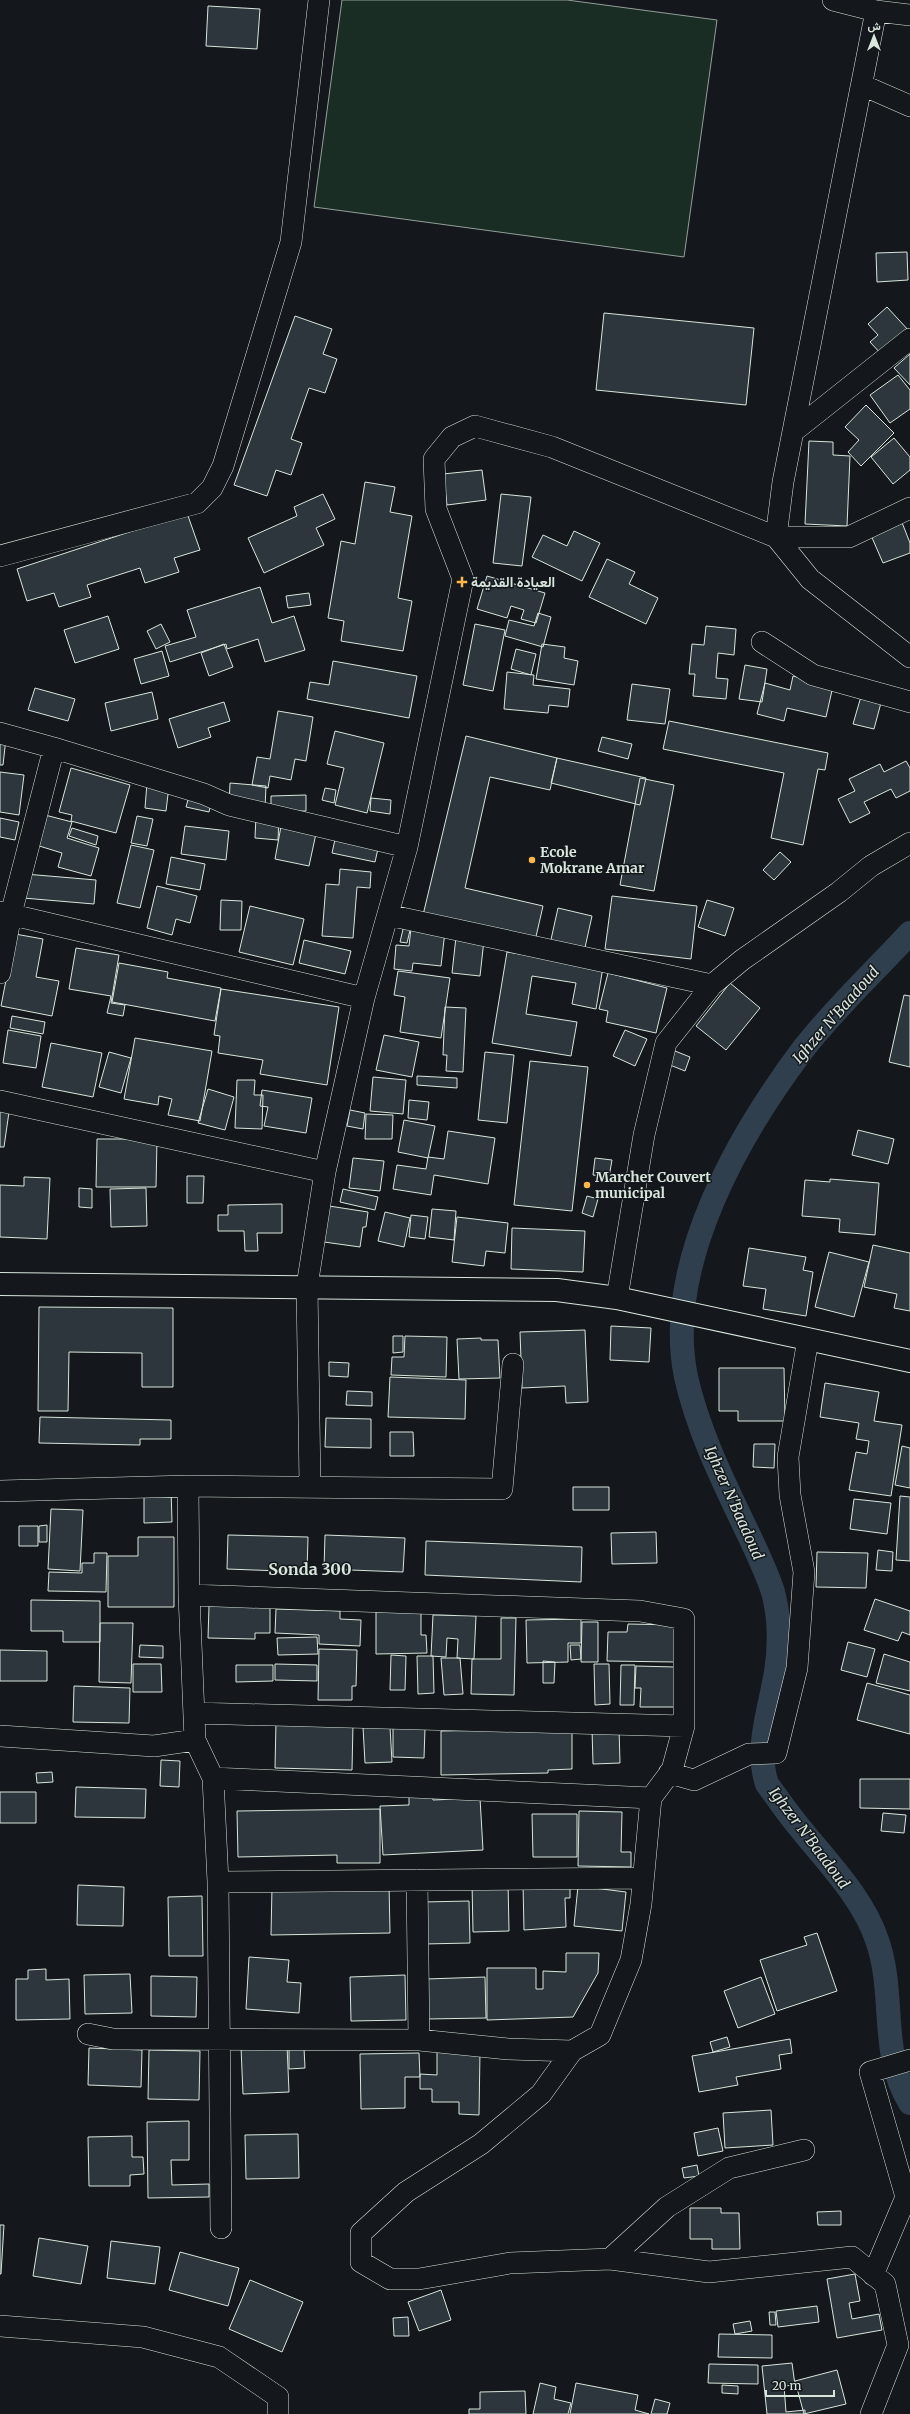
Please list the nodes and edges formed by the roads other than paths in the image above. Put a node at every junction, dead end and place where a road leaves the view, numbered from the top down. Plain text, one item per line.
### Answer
1 (319, 0) edge
2 (833, 0) edge
3 (876, 11) junction
4 (910, 15) edge
5 (862, 85) junction
6 (910, 106) edge
7 (910, 340) edge
8 (794, 431) junction
9 (910, 508) edge
10 (776, 537) junction
11 (0, 556) edge
12 (762, 642) dead end
13 (910, 657) edge
14 (910, 702) edge
15 (0, 733) edge
16 (54, 748) junction
17 (910, 843) edge
18 (407, 847) junction
19 (5, 913) edge
20 (388, 915) junction
21 (0, 972) edge
22 (712, 985) junction
23 (364, 998) junction
24 (0, 1101) edge
25 (326, 1172) junction
26 (0, 1284) edge
27 (307, 1286) junction
28 (626, 1300) junction
29 (808, 1339) junction
30 (910, 1361) edge
31 (513, 1364) dead end
32 (188, 1486) junction
33 (310, 1486) junction
34 (0, 1491) edge
35 (189, 1595) junction
36 (194, 1713) junction
37 (684, 1726) junction
38 (0, 1736) edge
39 (195, 1740) junction
40 (669, 1773) junction
41 (213, 1778) junction
42 (651, 1798) junction
43 (643, 1878) junction
44 (417, 1880) junction
45 (218, 1882) junction
46 (88, 2034) dead end
47 (219, 2040) junction
48 (419, 2040) junction
49 (572, 2051) junction
50 (910, 2060) edge
51 (804, 2150) dead end
52 (221, 2228) dead end
53 (610, 2259) junction
54 (873, 2275) junction
55 (0, 2326) edge
56 (278, 2414) edge
57 (870, 2414) edge

1 - 11 street
2 - 3 street
3 - 4 street
3 - 5 street
5 - 6 street
5 - 8 street
7 - 8 street
8 - 10 street
9 - 10 street
10 - 13 street
10 - 18 street
12 - 14 street
15 - 16 street
16 - 18 street
16 - 19 street
17 - 22 street
18 - 20 street
19 - 21 street
19 - 23 street
20 - 22 street
20 - 23 street
22 - 28 street
23 - 25 street
24 - 25 street
25 - 27 street
26 - 27 main road
27 - 28 main road
27 - 33 street
28 - 29 main road
29 - 30 main road
29 - 40 street
31 - 33 street
32 - 33 street
32 - 34 street
32 - 35 street
35 - 36 street
35 - 37 street
36 - 37 street
36 - 39 street
37 - 40 street
38 - 39 street
39 - 41 street
40 - 42 street
41 - 42 street
41 - 45 street
42 - 43 street
43 - 44 street
43 - 49 street
44 - 45 street
44 - 48 street
45 - 47 street
46 - 47 street
47 - 48 street
47 - 52 street
48 - 49 street
49 - 53 street
50 - 54 street
51 - 53 street
53 - 54 street
54 - 57 street
55 - 56 street

